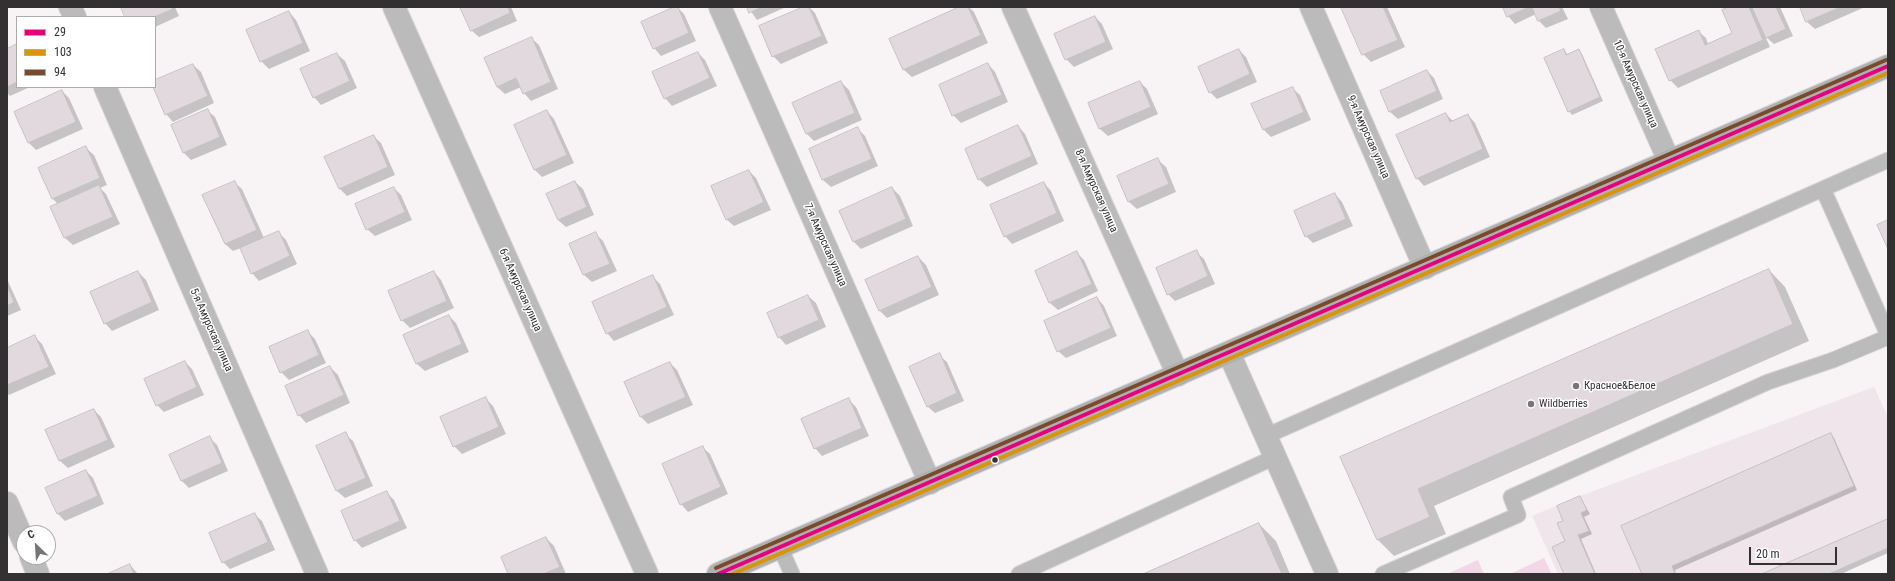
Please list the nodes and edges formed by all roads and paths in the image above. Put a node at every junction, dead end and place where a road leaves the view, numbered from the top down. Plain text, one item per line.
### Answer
1 (70, 7) edge
2 (394, 7) edge
3 (720, 7) edge
4 (1013, 7) edge
5 (1311, 7) edge
6 (1601, 7) edge
7 (74, 16) edge
8 (1888, 66) edge
9 (105, 88) edge
10 (1888, 160) edge
11 (1669, 161) junction
12 (1823, 189) junction
13 (1425, 268) junction
14 (1888, 336) edge
15 (1229, 352) junction
16 (1178, 375) junction
17 (1266, 436) junction
18 (1275, 457) junction
19 (930, 483) junction
20 (7, 503) edge
21 (17, 525) edge
22 (780, 547) junction
23 (317, 574) edge
24 (647, 574) edge
25 (718, 574) edge
26 (792, 574) edge
27 (1019, 574) edge
28 (1327, 574) edge
29 (1383, 574) edge

1 - 7 street
2 - 24 street, 6-я Амурская улица
3 - 19 street, 7-я Амурская улица
4 - 16 street, 8-я Амурская улица
5 - 13 street, 9-я Амурская улица
6 - 11 street, 10-я Амурская улица
8 - 11 main road
9 - 23 street, 5-я Амурская улица
10 - 12 lane
11 - 13 main road
12 - 14 lane
12 - 17 lane
13 - 15 main road
14 - 29 lane
15 - 16 main road
15 - 17 street
16 - 19 main road
17 - 18 street
18 - 27 lane
18 - 28 street
19 - 22 main road
20 - 21 street
22 - 25 main road
22 - 26 lane

